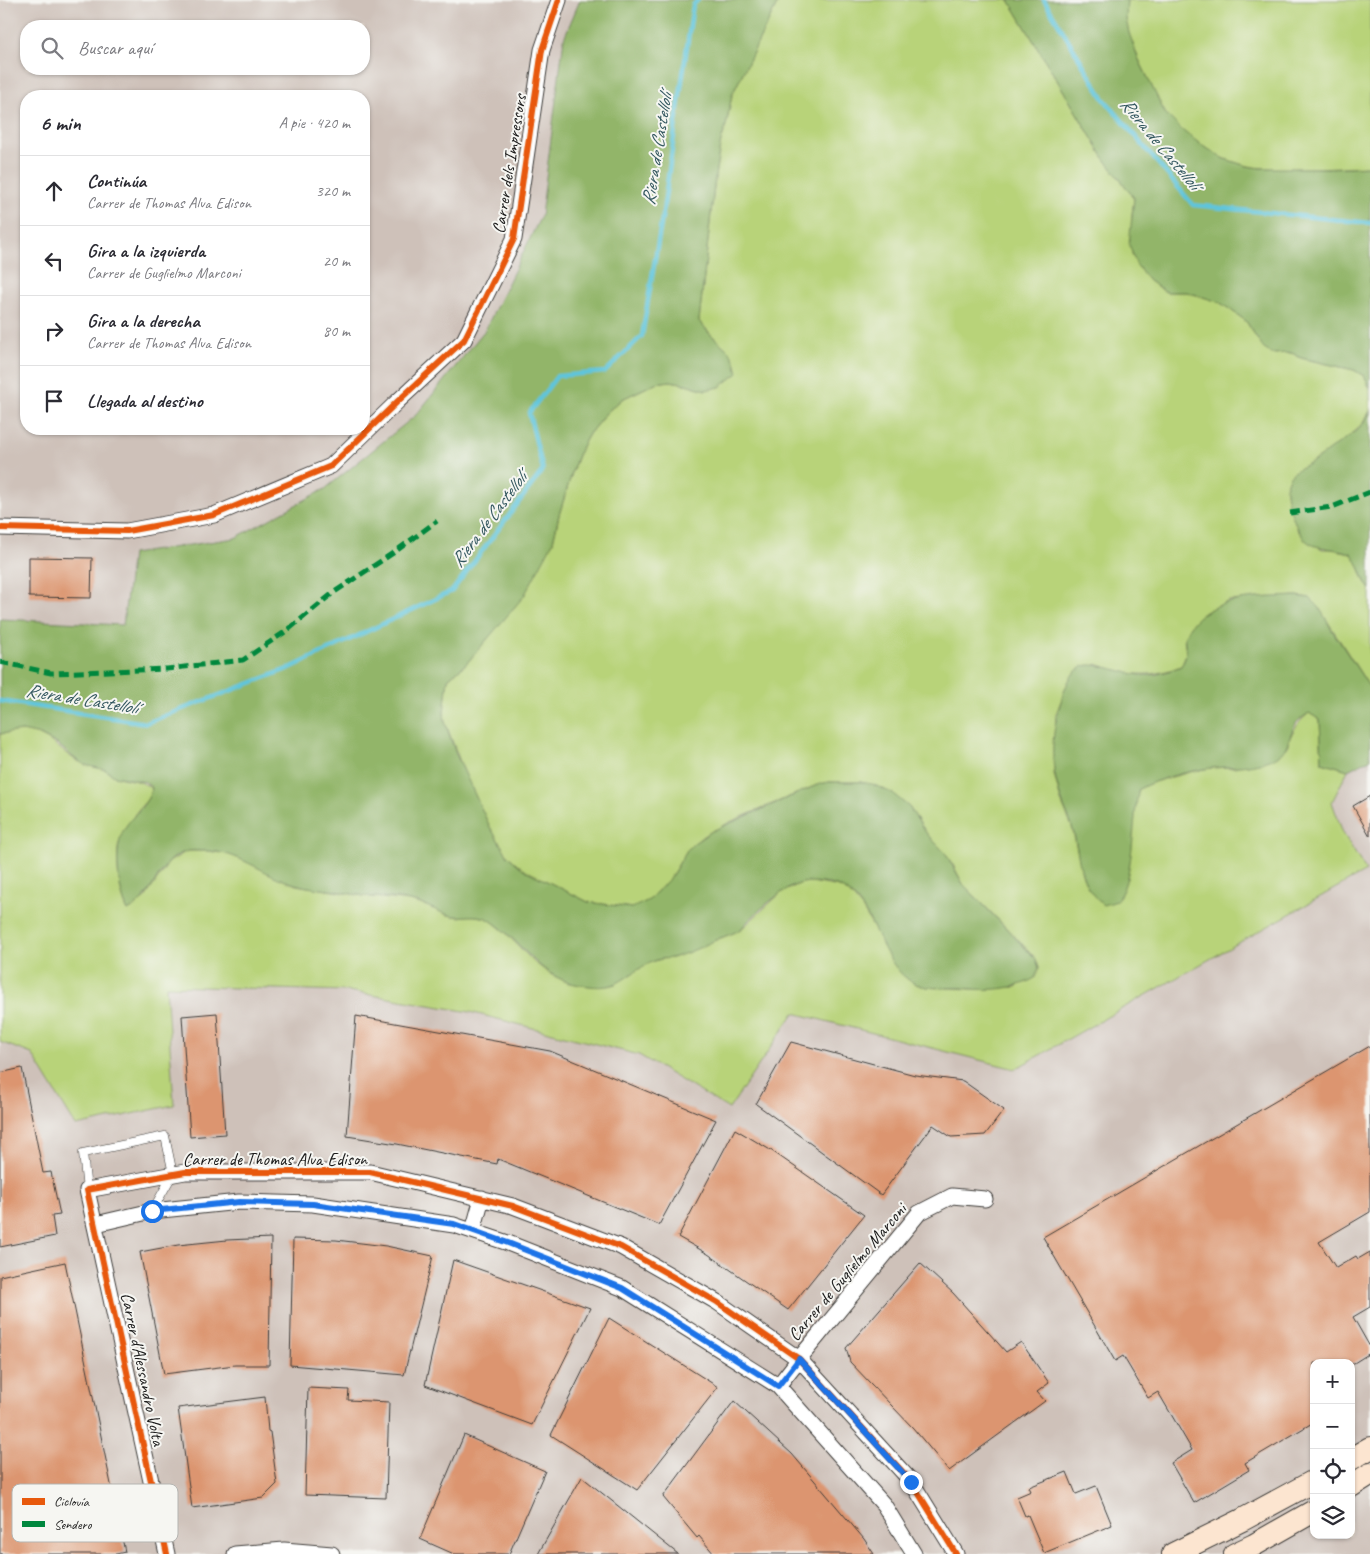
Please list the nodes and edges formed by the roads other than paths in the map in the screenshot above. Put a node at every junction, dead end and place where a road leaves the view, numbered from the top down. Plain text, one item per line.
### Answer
1 (559, 0) edge
2 (370, 429) edge
3 (363, 435) edge
4 (0, 528) edge
5 (173, 1174) junction
6 (88, 1190) junction
7 (482, 1198) junction
8 (985, 1199) dead end
9 (152, 1211) junction
10 (96, 1224) junction
11 (473, 1231) junction
12 (799, 1359) junction
13 (778, 1386) junction
14 (1370, 1448) edge
15 (1355, 1457) edge
16 (1370, 1474) edge
17 (1310, 1483) edge
18 (1355, 1483) edge
19 (152, 1484) edge
20 (1310, 1513) edge
21 (235, 1554) edge
22 (332, 1554) edge
23 (914, 1554) edge
24 (956, 1554) edge
25 (1174, 1554) edge
26 (1235, 1554) edge

1 - 2 street, Carrer dels Impressors
3 - 4 street, Carrer dels Impressors
5 - 6 street, Carrer de Thomas Alva Edison
5 - 6 lane
5 - 7 street, Carrer de Thomas Alva Edison
5 - 9 lane
6 - 10 street, Carrer d'Alessandro Volta
7 - 11 street
7 - 12 street, Carrer de Thomas Alva Edison
8 - 12 street, Carrer de Guglielmo Marconi
9 - 10 street
9 - 11 street
10 - 19 street, Carrer d'Alessandro Volta
11 - 13 street
12 - 13 street, Carrer de Guglielmo Marconi
12 - 24 street, Carrer de Thomas Alva Edison
13 - 23 street
14 - 15 street
16 - 18 street
17 - 25 street
20 - 26 street
21 - 22 street

